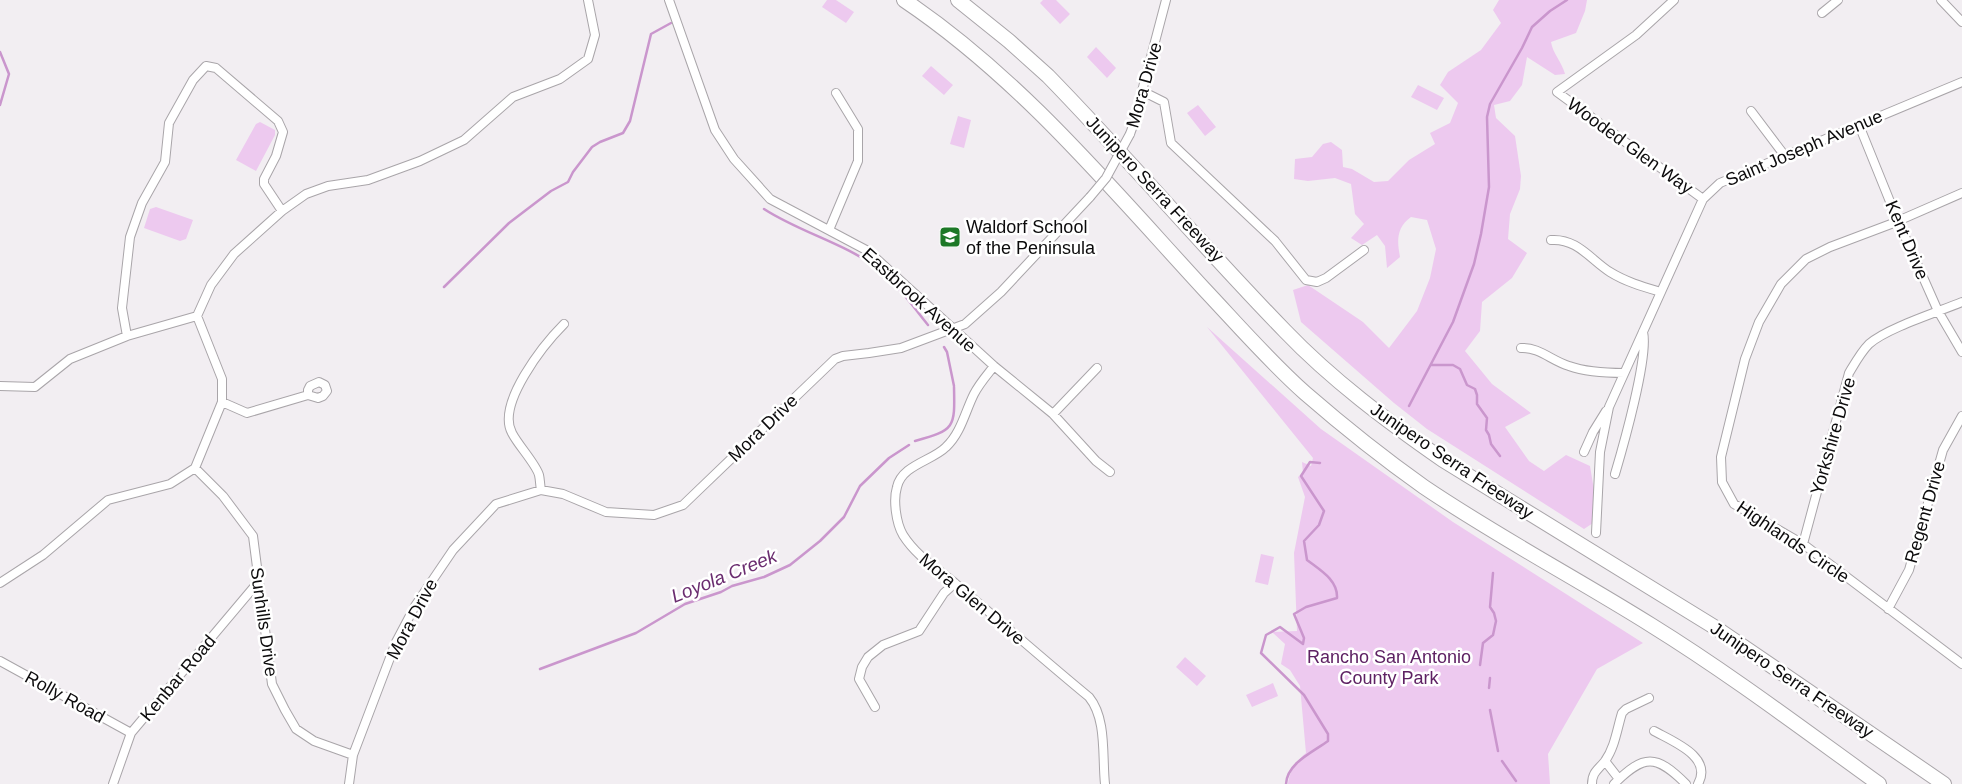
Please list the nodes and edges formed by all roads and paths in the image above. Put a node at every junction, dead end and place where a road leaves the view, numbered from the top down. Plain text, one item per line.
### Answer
1 (588, 0) edge
2 (669, 0) edge
3 (904, 0) edge
4 (958, 0) edge
5 (1166, 0) edge
6 (1674, 0) edge
7 (1838, 0) edge
8 (1940, 0) edge
9 (1822, 13) dead end
10 (1962, 22) edge
11 (1962, 82) edge
12 (1142, 91) junction
13 (836, 93) dead end
14 (1751, 111) dead end
15 (1859, 125) junction
16 (1785, 156) junction
17 (1962, 193) edge
18 (1703, 199) junction
19 (282, 211) junction
20 (1898, 221) junction
21 (829, 230) junction
22 (1551, 240) dead end
23 (1364, 250) dead end
24 (1661, 292) junction
25 (1962, 302) edge
26 (1938, 312) junction
27 (197, 316) junction
28 (564, 324) dead end
29 (953, 329) junction
30 (1643, 332) junction
31 (126, 336) junction
32 (1521, 348) dead end
33 (1962, 352) edge
34 (994, 366) junction
35 (1097, 368) dead end
36 (1624, 373) junction
37 (0, 386) edge
38 (308, 395) dead end
39 (222, 402) junction
40 (1609, 407) junction
41 (1053, 414) junction
42 (1962, 416) edge
43 (1584, 452) dead end
44 (195, 468) junction
45 (1110, 472) dead end
46 (1615, 474) dead end
47 (541, 490) junction
48 (1596, 533) dead end
49 (1803, 544) junction
50 (259, 581) junction
51 (0, 583) edge
52 (955, 583) junction
53 (1888, 609) junction
54 (0, 661) edge
55 (1962, 664) edge
56 (1649, 698) dead end
57 (875, 707) dead end
58 (1654, 731) dead end
59 (131, 733) junction
60 (353, 755) junction
61 (1605, 761) junction
62 (1617, 781) edge
63 (113, 784) edge
64 (349, 784) edge
65 (1105, 784) edge
66 (1592, 784) edge
67 (1686, 784) edge
68 (1698, 784) edge
69 (1879, 784) edge
70 (1944, 784) edge

1 - 19 street
2 - 21 street, Eastbrook Avenue
3 - 69 highway, Junipero Serra Freeway
4 - 70 highway, Junipero Serra Freeway
5 - 12 street, Mora Drive
6 - 18 street, Wooded Glen Way
7 - 9 street
8 - 10 street
11 - 15 street, Saint Joseph Avenue
12 - 23 street
12 - 29 street, Mora Drive, bridge
13 - 21 street
14 - 16 street
15 - 16 street, Saint Joseph Avenue
15 - 20 street, Kent Drive
16 - 18 street, Saint Joseph Avenue
17 - 20 street, Highlands Circle
18 - 24 street, Saint Joseph Avenue
19 - 27 street
19 - 31 street
20 - 26 street, Kent Drive
20 - 49 street, Highlands Circle
21 - 29 street, Eastbrook Avenue
22 - 24 street
24 - 30 street, Saint Joseph Avenue
25 - 26 street, Yorkshire Drive
26 - 33 street, Kent Drive
26 - 49 street, Yorkshire Drive
27 - 31 street
27 - 39 street
28 - 47 street
29 - 34 street, Eastbrook Avenue
29 - 47 street, Mora Drive
30 - 36 street, Saint Joseph Avenue
30 - 46 street, Saint Joseph Avenue
31 - 37 street
32 - 36 street
34 - 41 street, Eastbrook Avenue
34 - 52 street, Mora Glen Drive
35 - 41 street
36 - 40 street, Saint Joseph Avenue
38 - 39 street
39 - 44 street
40 - 43 street
40 - 48 street, Saint Joseph Avenue
41 - 45 street, Eastbrook Avenue
42 - 53 street, Regent Drive
44 - 50 street, Sunhills Drive
44 - 51 street
47 - 60 street, Mora Drive
49 - 53 street, Highlands Circle
50 - 59 street, Kenbar Road
50 - 60 street, Sunhills Drive
52 - 57 street
52 - 65 street, Mora Glen Drive
53 - 55 street, Highlands Circle
54 - 59 street, Rolly Road
56 - 61 street
58 - 68 street
59 - 63 street, Kenbar Road
60 - 64 street, Mora Drive
61 - 62 street
61 - 66 street
62 - 67 street

